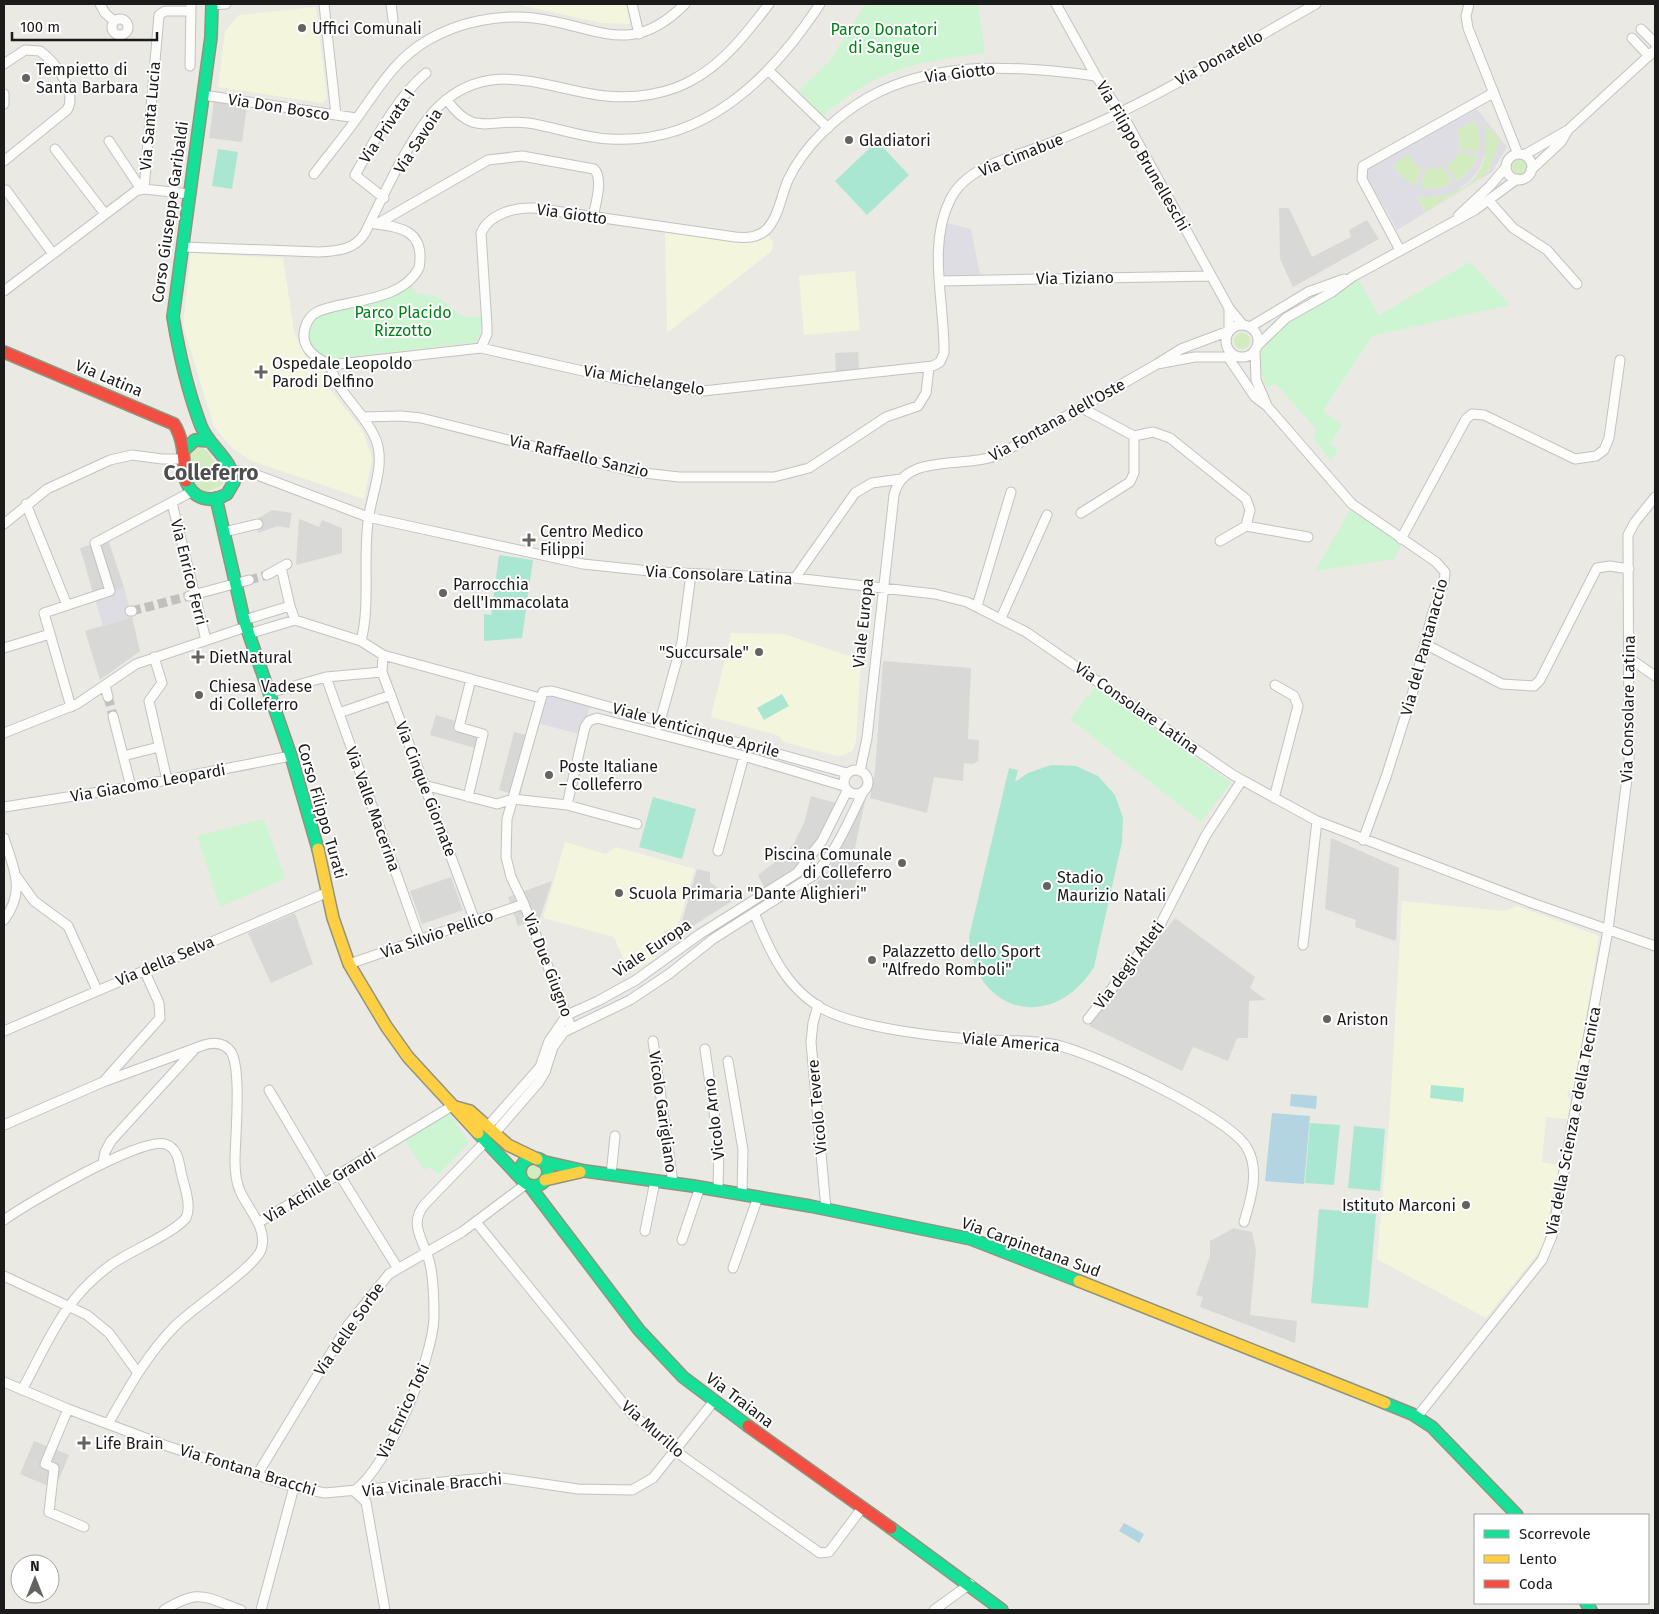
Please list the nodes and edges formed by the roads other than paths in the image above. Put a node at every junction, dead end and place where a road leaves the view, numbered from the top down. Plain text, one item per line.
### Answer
1 (100, 4) edge
2 (226, 4) edge
3 (324, 4) edge
4 (391, 4) edge
5 (632, 4) edge
6 (685, 4) edge
7 (769, 4) edge
8 (820, 4) edge
9 (1056, 4) edge
10 (1316, 4) edge
11 (1469, 4) edge
12 (212, 5) edge
13 (191, 8) edge
14 (393, 20) dead end
15 (114, 21) dead end
16 (1641, 29) dead end
17 (639, 34) junction
18 (1632, 38) dead end
19 (1655, 43) edge
20 (1652, 53) edge
21 (4, 64) edge
22 (190, 66) dead end
23 (769, 71) junction
24 (426, 73) dead end
25 (1096, 76) junction
26 (1493, 93) junction
27 (4, 94) edge
28 (203, 95) junction
29 (447, 100) junction
30 (4, 104) edge
31 (1121, 113) junction
32 (336, 115) junction
33 (356, 118) junction
34 (828, 128) junction
35 (1568, 130) junction
36 (109, 141) dead end
37 (55, 149) dead end
38 (1521, 154) junction
39 (4, 161) edge
40 (1506, 167) junction
41 (1531, 170) junction
42 (314, 174) dead end
43 (1517, 179) junction
44 (143, 189) junction
45 (6, 190) dead end
46 (190, 194) junction
47 (384, 198) junction
48 (1489, 200) junction
49 (106, 214) junction
50 (592, 218) junction
51 (1456, 218) junction
52 (373, 224) junction
53 (183, 247) junction
54 (1400, 250) junction
55 (53, 254) junction
56 (1210, 276) junction
57 (1352, 277) junction
58 (939, 281) junction
59 (1578, 284) dead end
60 (4, 292) edge
61 (1229, 308) junction
62 (1246, 326) junction
63 (1229, 331) junction
64 (481, 348) junction
65 (1256, 348) junction
66 (4, 352) edge
67 (1230, 356) junction
68 (1620, 360) dead end
69 (1157, 364) junction
70 (330, 365) junction
71 (929, 367) junction
72 (1267, 406) junction
73 (1080, 407) junction
74 (362, 417) junction
75 (200, 422) junction
76 (1134, 436) junction
77 (210, 441) junction
78 (185, 451) junction
79 (232, 470) junction
80 (901, 479) junction
81 (191, 492) junction
82 (1011, 492) dead end
83 (1655, 496) edge
84 (216, 498) junction
85 (172, 503) junction
86 (26, 504) junction
87 (1081, 513) dead end
88 (1047, 515) dead end
89 (368, 517) junction
90 (4, 524) edge
91 (258, 524) dead end
92 (1246, 526) junction
93 (224, 532) junction
94 (1308, 537) dead end
95 (1401, 539) junction
96 (1220, 541) dead end
97 (1629, 569) junction
98 (691, 574) junction
99 (267, 575) tunnel mouth
100 (795, 578) junction
101 (248, 580) tunnel mouth
102 (235, 583) junction
103 (883, 588) junction
104 (191, 596) junction
105 (67, 605) junction
106 (290, 606) junction
107 (977, 606) junction
108 (1001, 618) junction
109 (294, 620) junction
110 (246, 627) junction
111 (50, 634) junction
112 (206, 640) junction
113 (361, 641) junction
114 (1425, 644) junction
115 (4, 648) edge
116 (383, 655) junction
117 (154, 657) junction
118 (1629, 658) junction
119 (382, 672) junction
120 (1655, 676) edge
121 (326, 677) junction
122 (471, 679) junction
123 (105, 686) junction
124 (1275, 686) dead end
125 (269, 693) junction
126 (542, 694) junction
127 (391, 695) junction
128 (108, 696) tunnel mouth
129 (72, 707) junction
130 (339, 713) junction
131 (113, 716) tunnel mouth
132 (661, 720) junction
133 (4, 733) edge
134 (657, 733) junction
135 (159, 747) junction
136 (123, 756) junction
137 (291, 756) junction
138 (744, 756) junction
139 (860, 771) junction
140 (848, 773) junction
141 (167, 780) junction
142 (1242, 780) junction
143 (424, 785) junction
144 (131, 787) junction
145 (846, 788) junction
146 (863, 792) junction
147 (468, 797) junction
148 (1274, 798) junction
149 (513, 799) junction
150 (567, 806) junction
151 (4, 807) edge
152 (1317, 821) junction
153 (637, 824) dead end
154 (4, 838) edge
155 (1363, 840) junction
156 (718, 851) dead end
157 (16, 876) junction
158 (328, 892) junction
159 (524, 904) junction
160 (755, 915) junction
161 (4, 920) edge
162 (476, 921) junction
163 (1608, 930) junction
164 (420, 940) junction
165 (1303, 945) dead end
166 (1655, 946) edge
167 (350, 964) junction
168 (144, 970) junction
169 (97, 990) junction
170 (818, 1005) junction
171 (567, 1015) junction
172 (1088, 1018) dead end
173 (572, 1027) junction
174 (4, 1031) edge
175 (653, 1040) dead end
176 (196, 1048) junction
177 (705, 1049) dead end
178 (728, 1061) dead end
179 (103, 1082) junction
180 (269, 1090) dead end
181 (452, 1106) junction
182 (4, 1125) edge
183 (488, 1134) junction
184 (614, 1136) dead end
185 (539, 1160) junction
186 (103, 1163) junction
187 (585, 1171) junction
188 (339, 1174) junction
189 (611, 1174) junction
190 (544, 1181) junction
191 (655, 1181) junction
192 (324, 1183) junction
193 (673, 1183) junction
194 (526, 1184) junction
195 (700, 1187) junction
196 (718, 1190) junction
197 (742, 1194) junction
198 (758, 1197) junction
199 (826, 1209) junction
200 (550, 1214) junction
201 (4, 1220) edge
202 (476, 1222) junction
203 (1244, 1222) dead end
204 (258, 1223) junction
205 (645, 1231) dead end
206 (682, 1240) dead end
207 (426, 1252) junction
208 (397, 1267) junction
209 (733, 1268) dead end
210 (4, 1276) edge
211 (68, 1304) junction
212 (138, 1372) junction
213 (4, 1382) edge
214 (22, 1390) junction
215 (714, 1401) junction
216 (68, 1409) junction
217 (1417, 1417) junction
218 (108, 1424) junction
219 (675, 1450) junction
220 (257, 1475) junction
221 (294, 1487) junction
222 (354, 1491) junction
223 (862, 1508) junction
224 (1516, 1514) edge
225 (84, 1526) dead end
226 (970, 1584) junction
227 (164, 1610) edge
228 (241, 1610) edge
229 (261, 1610) edge
230 (385, 1610) edge
231 (934, 1610) edge
232 (1002, 1610) edge

1 - 15 street
2 - 12 street
3 - 32 street
4 - 14 street
5 - 17 street
6 - 17 street
7 - 29 street, Via Savoia
8 - 23 street
9 - 25 street, Via Filippo Brunelleschi
10 - 31 street, Via Donatello
11 - 26 street
12 - 28 main road, Corso Giuseppe Garibaldi
13 - 22 street
13 - 44 street, Via Santa Lucia
16 - 19 street
17 - 33 street
18 - 20 street
20 - 35 street
21 - 39 street
23 - 29 street
23 - 34 street
24 - 47 street, Via Privata I
25 - 31 street, Via Filippo Brunelleschi
25 - 34 street, Via Giotto
26 - 38 street
26 - 54 street
27 - 30 street
28 - 32 street, Via Don Bosco
28 - 46 main road, Corso Giuseppe Garibaldi
29 - 47 street, Via Savoia
31 - 56 street, Via Filippo Brunelleschi
31 - 58 street, Via Cimabue
32 - 33 street, Via Don Bosco
33 - 42 street
34 - 50 street, Via Giotto
35 - 38 street
35 - 41 street
36 - 44 street
37 - 49 street
38 - 40 street
38 - 41 street
40 - 43 street
40 - 51 street
41 - 43 street
43 - 48 street
44 - 46 street
44 - 49 street
45 - 55 street
46 - 53 main road, Corso Giuseppe Garibaldi
47 - 52 street, Via Savoia
48 - 51 street
48 - 59 street
49 - 55 street
50 - 52 street
50 - 64 street, Via Giotto
51 - 54 street
52 - 53 street, Via Savoia
52 - 70 street
53 - 75 main road, Corso Giuseppe Garibaldi
54 - 57 street
55 - 60 street
56 - 58 street, Via Tiziano
56 - 61 street, Via Filippo Brunelleschi
57 - 62 street
57 - 65 street
58 - 71 street, Via Cimabue
61 - 62 street, Via Filippo Brunelleschi
61 - 63 street
62 - 63 street
62 - 65 street
63 - 67 street
63 - 69 street, Via Fontana dell'Oste
64 - 70 street
64 - 71 street, Via Michelangelo
65 - 67 street
65 - 72 street, Via del Pantanaccio
66 - 78 main road, Via Latina
67 - 69 street, Via Fontana dell'Oste
67 - 72 street, Via del Pantanaccio
68 - 95 street
69 - 73 street, Via Fontana dell'Oste
70 - 74 street
71 - 74 street, Via Raffaello Sanzio
72 - 95 street, Via del Pantanaccio
73 - 76 street
73 - 80 street, Via Fontana dell'Oste
74 - 89 street
75 - 77 main road, Corso Giuseppe Garibaldi
75 - 78 street
76 - 87 street
76 - 92 street
77 - 78 main road
77 - 79 main road
78 - 81 main road
78 - 86 street
79 - 84 main road
79 - 89 street, Via Consolare Latina
80 - 100 street, Via Fontana dell'Oste
80 - 103 street, Viale Europa
81 - 84 main road
81 - 85 street
82 - 107 street
83 - 97 street, Via Consolare Latina
84 - 93 main road, Corso Filippo Turati
85 - 104 street, Via Enrico Ferri
85 - 105 street
86 - 90 street
86 - 105 street
88 - 108 street
89 - 98 street, Via Consolare Latina
89 - 113 street
91 - 93 street
92 - 94 street
92 - 96 street
93 - 102 main road, Corso Filippo Turati
95 - 114 street, Via del Pantanaccio
97 - 114 street
97 - 118 street, Via Consolare Latina
98 - 100 street, Via Consolare Latina
98 - 132 street
99 - 106 street
100 - 103 street, Via Consolare Latina
101 - 102 street
102 - 104 street
102 - 110 main road, Corso Filippo Turati
103 - 107 street, Via Consolare Latina
103 - 139 street, Viale Europa
104 - 112 street, Via Enrico Ferri
105 - 111 street
106 - 109 street
106 - 110 street
107 - 108 street, Via Consolare Latina
108 - 142 street, Via Consolare Latina
109 - 110 street
109 - 113 street, Viale Venticinque Aprile
110 - 112 street
110 - 125 main road, Corso Filippo Turati
111 - 115 street
111 - 129 street
112 - 117 street
113 - 116 street, Viale Venticinque Aprile
114 - 155 street, Via del Pantanaccio
116 - 119 street, Via Cinque Giornate
116 - 122 street, Viale Venticinque Aprile
117 - 123 street
117 - 135 street
118 - 120 street
118 - 163 street, Via Consolare Latina
119 - 121 street
119 - 127 street, Via Cinque Giornate
121 - 125 street
121 - 130 street, Via Valle Macerina
122 - 126 street, Viale Venticinque Aprile
122 - 147 street
123 - 128 street
123 - 129 street
124 - 148 street
125 - 137 main road, Corso Filippo Turati
126 - 132 street, Viale Venticinque Aprile
126 - 149 street, Via Due Giugno
127 - 130 street
127 - 143 street, Via Cinque Giornate
129 - 133 street
130 - 164 street, Via Valle Macerina
131 - 136 street
132 - 134 street
132 - 140 street, Viale Venticinque Aprile
134 - 138 street, Viale Venticinque Aprile
134 - 150 street, Viale Venticinque Aprile
135 - 136 street
135 - 141 street
136 - 144 street
137 - 141 street, Via Giacomo Leopardi
137 - 158 main road, Corso Filippo Turati
138 - 145 street, Viale Venticinque Aprile
138 - 156 street, Viale Venticinque Aprile
139 - 140 street
139 - 146 street
140 - 145 street
141 - 144 street, Via Giacomo Leopardi
142 - 148 street, Via Consolare Latina
142 - 172 street, Via degli Atleti
143 - 147 street
143 - 162 street, Via Cinque Giornate
144 - 151 street, Via Giacomo Leopardi
145 - 146 street
145 - 171 street, Viale Europa
146 - 160 street, Viale Europa
147 - 149 street
148 - 152 street, Via Consolare Latina
149 - 150 street
149 - 159 street, Via Due Giugno
150 - 153 street
152 - 155 street, Via Consolare Latina
152 - 165 street
154 - 157 street
155 - 163 street, Via Consolare Latina
157 - 161 street
157 - 169 street
158 - 167 main road, Corso Filippo Turati
158 - 168 street, Via della Selva
159 - 162 street, Via Silvio Pellico
159 - 171 street, Via Due Giugno
160 - 170 street, Viale America
160 - 173 street, Viale Europa
162 - 164 street, Via Silvio Pellico
163 - 166 street, Via Consolare Latina
163 - 217 street, Via della Scienza e della Tecnica
164 - 167 street, Via Silvio Pellico
167 - 181 main road, Corso Filippo Turati
168 - 169 street, Via della Selva
168 - 179 street
169 - 174 street, Via della Selva
170 - 199 street, Vicolo Tevere
170 - 203 street, Viale America
171 - 173 street, Via Due Giugno
171 - 183 street, Viale Europa
173 - 183 street, Viale Europa
175 - 193 street, Vicolo Garigliano
176 - 179 street
176 - 186 street
176 - 204 street
177 - 196 street, Vicolo Arno
178 - 197 street
179 - 182 street
180 - 192 street
181 - 183 main road, Corso Filippo Turati
181 - 188 street, Via Achille Grandi
183 - 185 main road, Corso Filippo Turati
183 - 194 main road, Corso Filippo Turati
183 - 207 street, Via Enrico Toti
184 - 189 street
185 - 187 main road, Via Carpinetana Sud
185 - 190 main road
185 - 194 main road
186 - 201 street
186 - 211 street
187 - 189 main road, Via Carpinetana Sud
187 - 190 main road, Via Carpinetana Sud
188 - 192 street, Via Achille Grandi
188 - 208 street
189 - 191 main road, Via Carpinetana Sud
190 - 194 main road
190 - 200 main road, Via Traiana
191 - 193 main road, Via Carpinetana Sud
191 - 205 street
192 - 204 street, Via Achille Grandi
193 - 195 main road, Via Carpinetana Sud
194 - 200 main road, Via Traiana
194 - 202 street, Via delle Sorbe
195 - 196 main road, Via Carpinetana Sud
195 - 206 street
196 - 197 main road, Via Carpinetana Sud
197 - 198 main road, Via Carpinetana Sud
198 - 199 main road, Via Carpinetana Sud
198 - 209 street
199 - 217 main road, Via Carpinetana Sud
200 - 215 main road, Via Traiana
202 - 207 street, Via delle Sorbe
202 - 219 street, Via Murillo
204 - 212 street, Via Achille Grandi
207 - 208 street, Via delle Sorbe
207 - 222 street, Via Enrico Toti
208 - 220 street, Via delle Sorbe
210 - 211 street
211 - 212 street
211 - 214 street
212 - 218 street, Via Achille Grandi
213 - 214 street, Via Fontana Bracchi
214 - 216 street, Via Fontana Bracchi
215 - 219 street, Via Vicinale Bracchi
215 - 223 main road, Via Traiana
216 - 218 street, Via Fontana Bracchi
216 - 225 street
217 - 224 main road, Via Carpinetana Sud
218 - 220 street, Via Fontana Bracchi
219 - 222 street, Via Vicinale Bracchi
219 - 223 street, Via Murillo
220 - 221 street, Via Fontana Bracchi
221 - 222 street, Via Fontana Bracchi
221 - 229 street
222 - 230 street, Via Vicinale Bracchi
223 - 226 main road, Via Traiana
226 - 231 street
226 - 232 main road, Via Traiana
227 - 228 street

